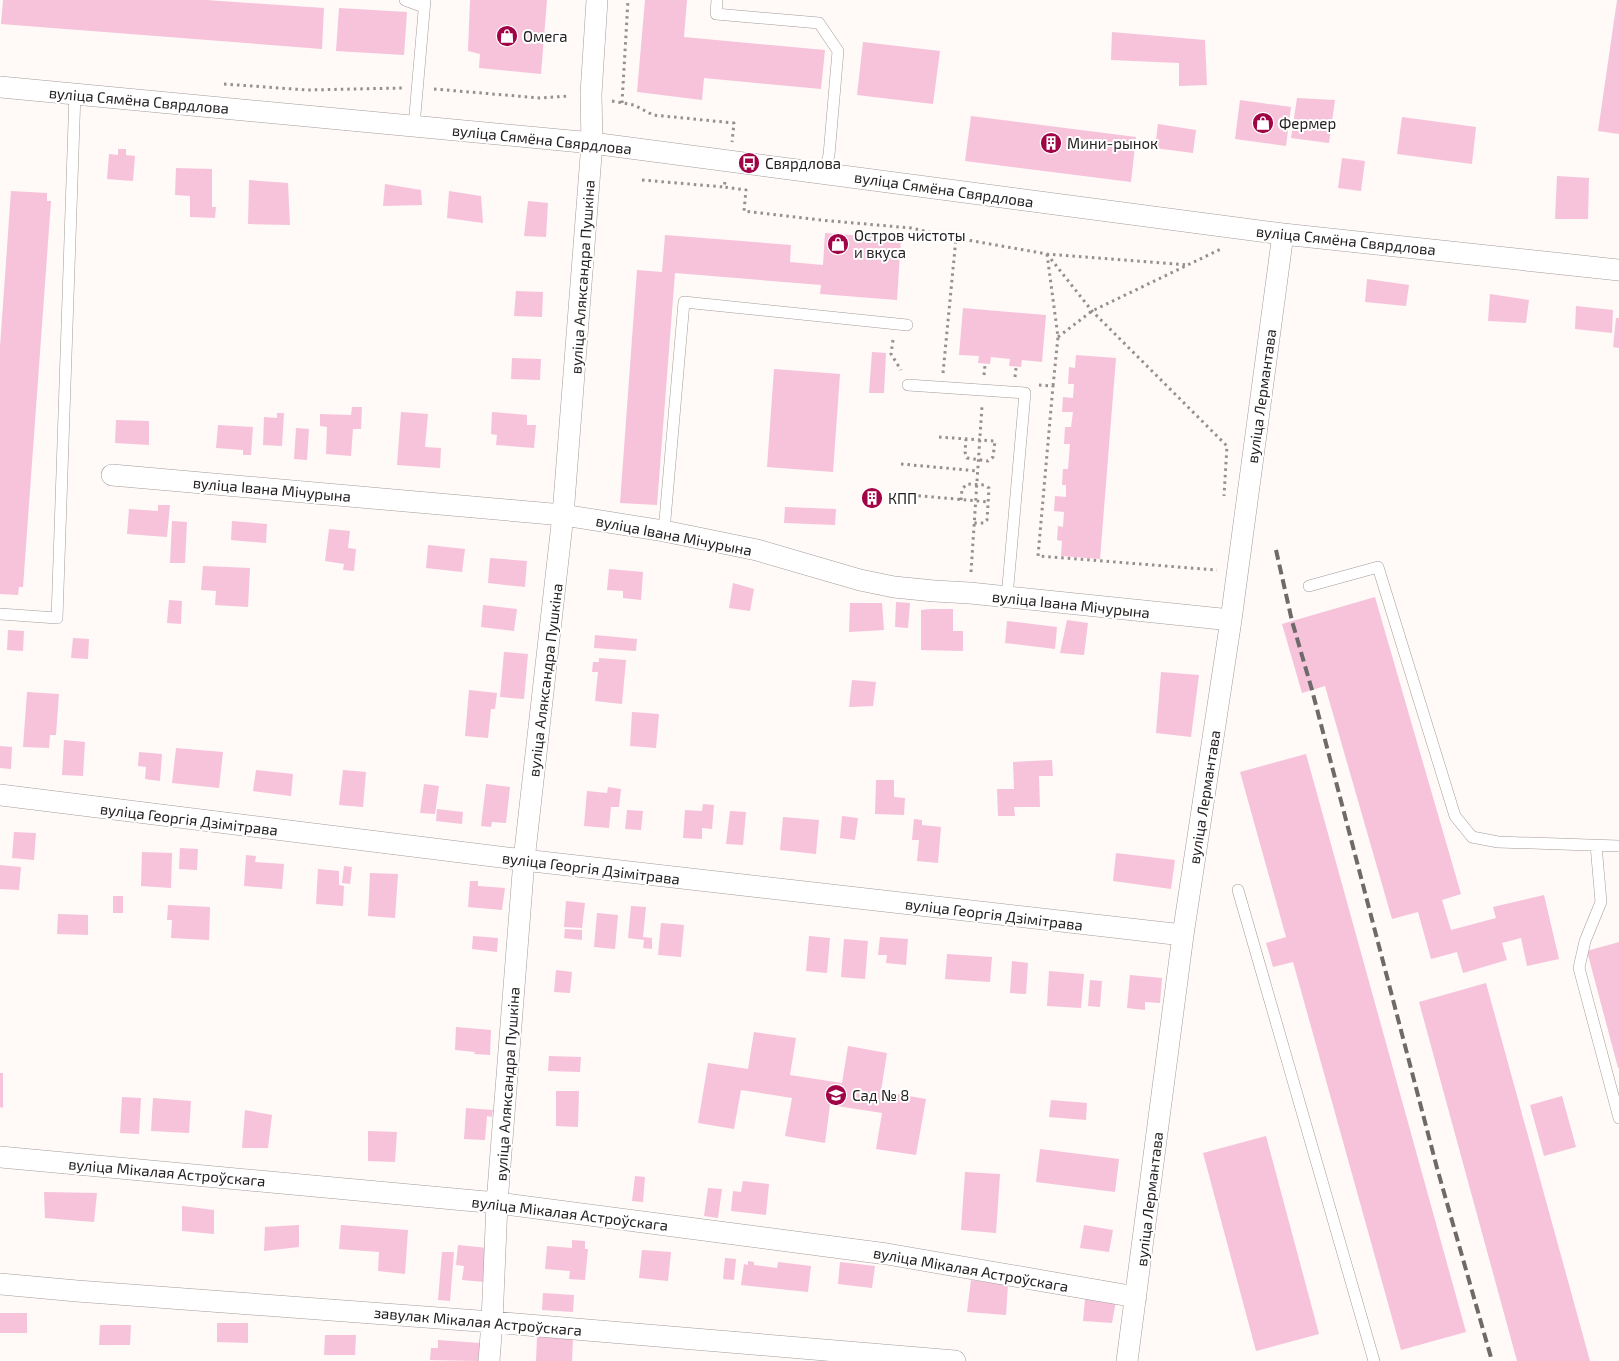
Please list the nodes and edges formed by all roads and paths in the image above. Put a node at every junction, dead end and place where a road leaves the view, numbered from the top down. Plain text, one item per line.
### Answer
1 (406, 0) edge
2 (597, 0) edge
3 (628, 0) edge
4 (717, 0) edge
5 (425, 4) edge
6 (0, 87) edge
7 (76, 93) junction
8 (622, 103) dead end
9 (414, 126) junction
10 (592, 143) junction
11 (824, 173) junction
12 (642, 180) dead end
13 (724, 187) dead end
14 (1283, 234) junction
15 (1225, 248) dead end
16 (1047, 254) junction
17 (1189, 265) junction
18 (1619, 270) edge
19 (1092, 311) junction
20 (901, 325) joint
21 (1058, 338) junction
22 (942, 378) dead end
23 (906, 380) joint
24 (1034, 385) dead end
25 (1053, 386) junction
26 (983, 390) junction
27 (939, 437) dead end
28 (966, 439) junction
29 (980, 440) junction
30 (978, 460) junction
31 (900, 464) dead end
32 (978, 471) junction
33 (112, 475) dead end
34 (977, 484) junction
35 (899, 494) dead end
36 (961, 500) junction
37 (975, 501) junction
38 (989, 502) junction
39 (1223, 504) dead end
40 (564, 515) junction
41 (974, 523) junction
42 (664, 531) junction
43 (1219, 561) dead end
44 (1309, 586) dead end
45 (970, 593) junction
46 (1007, 597) junction
47 (0, 614) edge
48 (1231, 620) junction
49 (0, 795) edge
50 (1596, 845) junction
51 (1619, 846) edge
52 (524, 860) junction
53 (1238, 890) dead end
54 (1183, 936) junction
55 (1619, 1118) edge
56 (0, 1157) edge
57 (497, 1203) junction
58 (0, 1284) edge
59 (1136, 1297) junction
60 (492, 1322) junction
61 (489, 1361) edge
62 (955, 1361) edge
63 (1127, 1361) edge
64 (1374, 1361) edge

1 - 5 lane
2 - 10 street, вуліца Аляксандра Пушкіна
3 - 8 path
4 - 11 lane
5 - 9 lane
6 - 7 street, вуліца Сямёна Свярдлова
7 - 9 street, вуліца Сямёна Свярдлова
7 - 47 lane
9 - 10 street, вуліца Сямёна Свярдлова
10 - 11 street, вуліца Сямёна Свярдлова
10 - 40 street, вуліца Аляксандра Пушкіна
11 - 14 street, вуліца Сямёна Свярдлова
12 - 13 path
14 - 18 street, вуліца Сямёна Свярдлова
14 - 48 street, вуліца Лермантава
15 - 17 path
16 - 17 path
16 - 19 path
16 - 21 path
16 - 22 path
17 - 19 path
19 - 21 path
19 - 39 path
20 - 23 path
20 - 42 lane
21 - 25 path
23 - 26 lane
24 - 25 path
25 - 43 path
26 - 29 path
26 - 46 lane
27 - 28 path
28 - 29 path
28 - 30 path
29 - 30 path
29 - 30 path
30 - 32 path
31 - 32 path
32 - 34 path
33 - 40 street, вуліца Івана Мічурына
34 - 36 path
34 - 37 path
34 - 38 path
35 - 36 path
36 - 37 path
37 - 38 path
37 - 41 path
38 - 41 path
40 - 42 street, вуліца Івана Мічурына
40 - 52 street, вуліца Аляксандра Пушкіна
41 - 45 path
42 - 45 street, вуліца Івана Мічурына
44 - 50 lane
45 - 46 street, вуліца Івана Мічурына
46 - 48 street, вуліца Івана Мічурына
48 - 54 street, вуліца Лермантава
49 - 52 street, вуліца Георгія Дзімітрава
50 - 51 lane
50 - 55 lane
52 - 54 street, вуліца Георгія Дзімітрава
52 - 57 street, вуліца Аляксандра Пушкіна
53 - 64 lane
54 - 59 street, вуліца Лермантава
56 - 57 street, вуліца Мікалая Астроўскага
57 - 59 street, вуліца Мікалая Астроўскага
57 - 60 street, вуліца Аляксандра Пушкіна
58 - 60 street, завулак Мікалая Астроўскага
59 - 63 street, вуліца Лермантава
60 - 61 street, вуліца Аляксандра Пушкіна
60 - 62 street, завулак Мікалая Астроўскага

